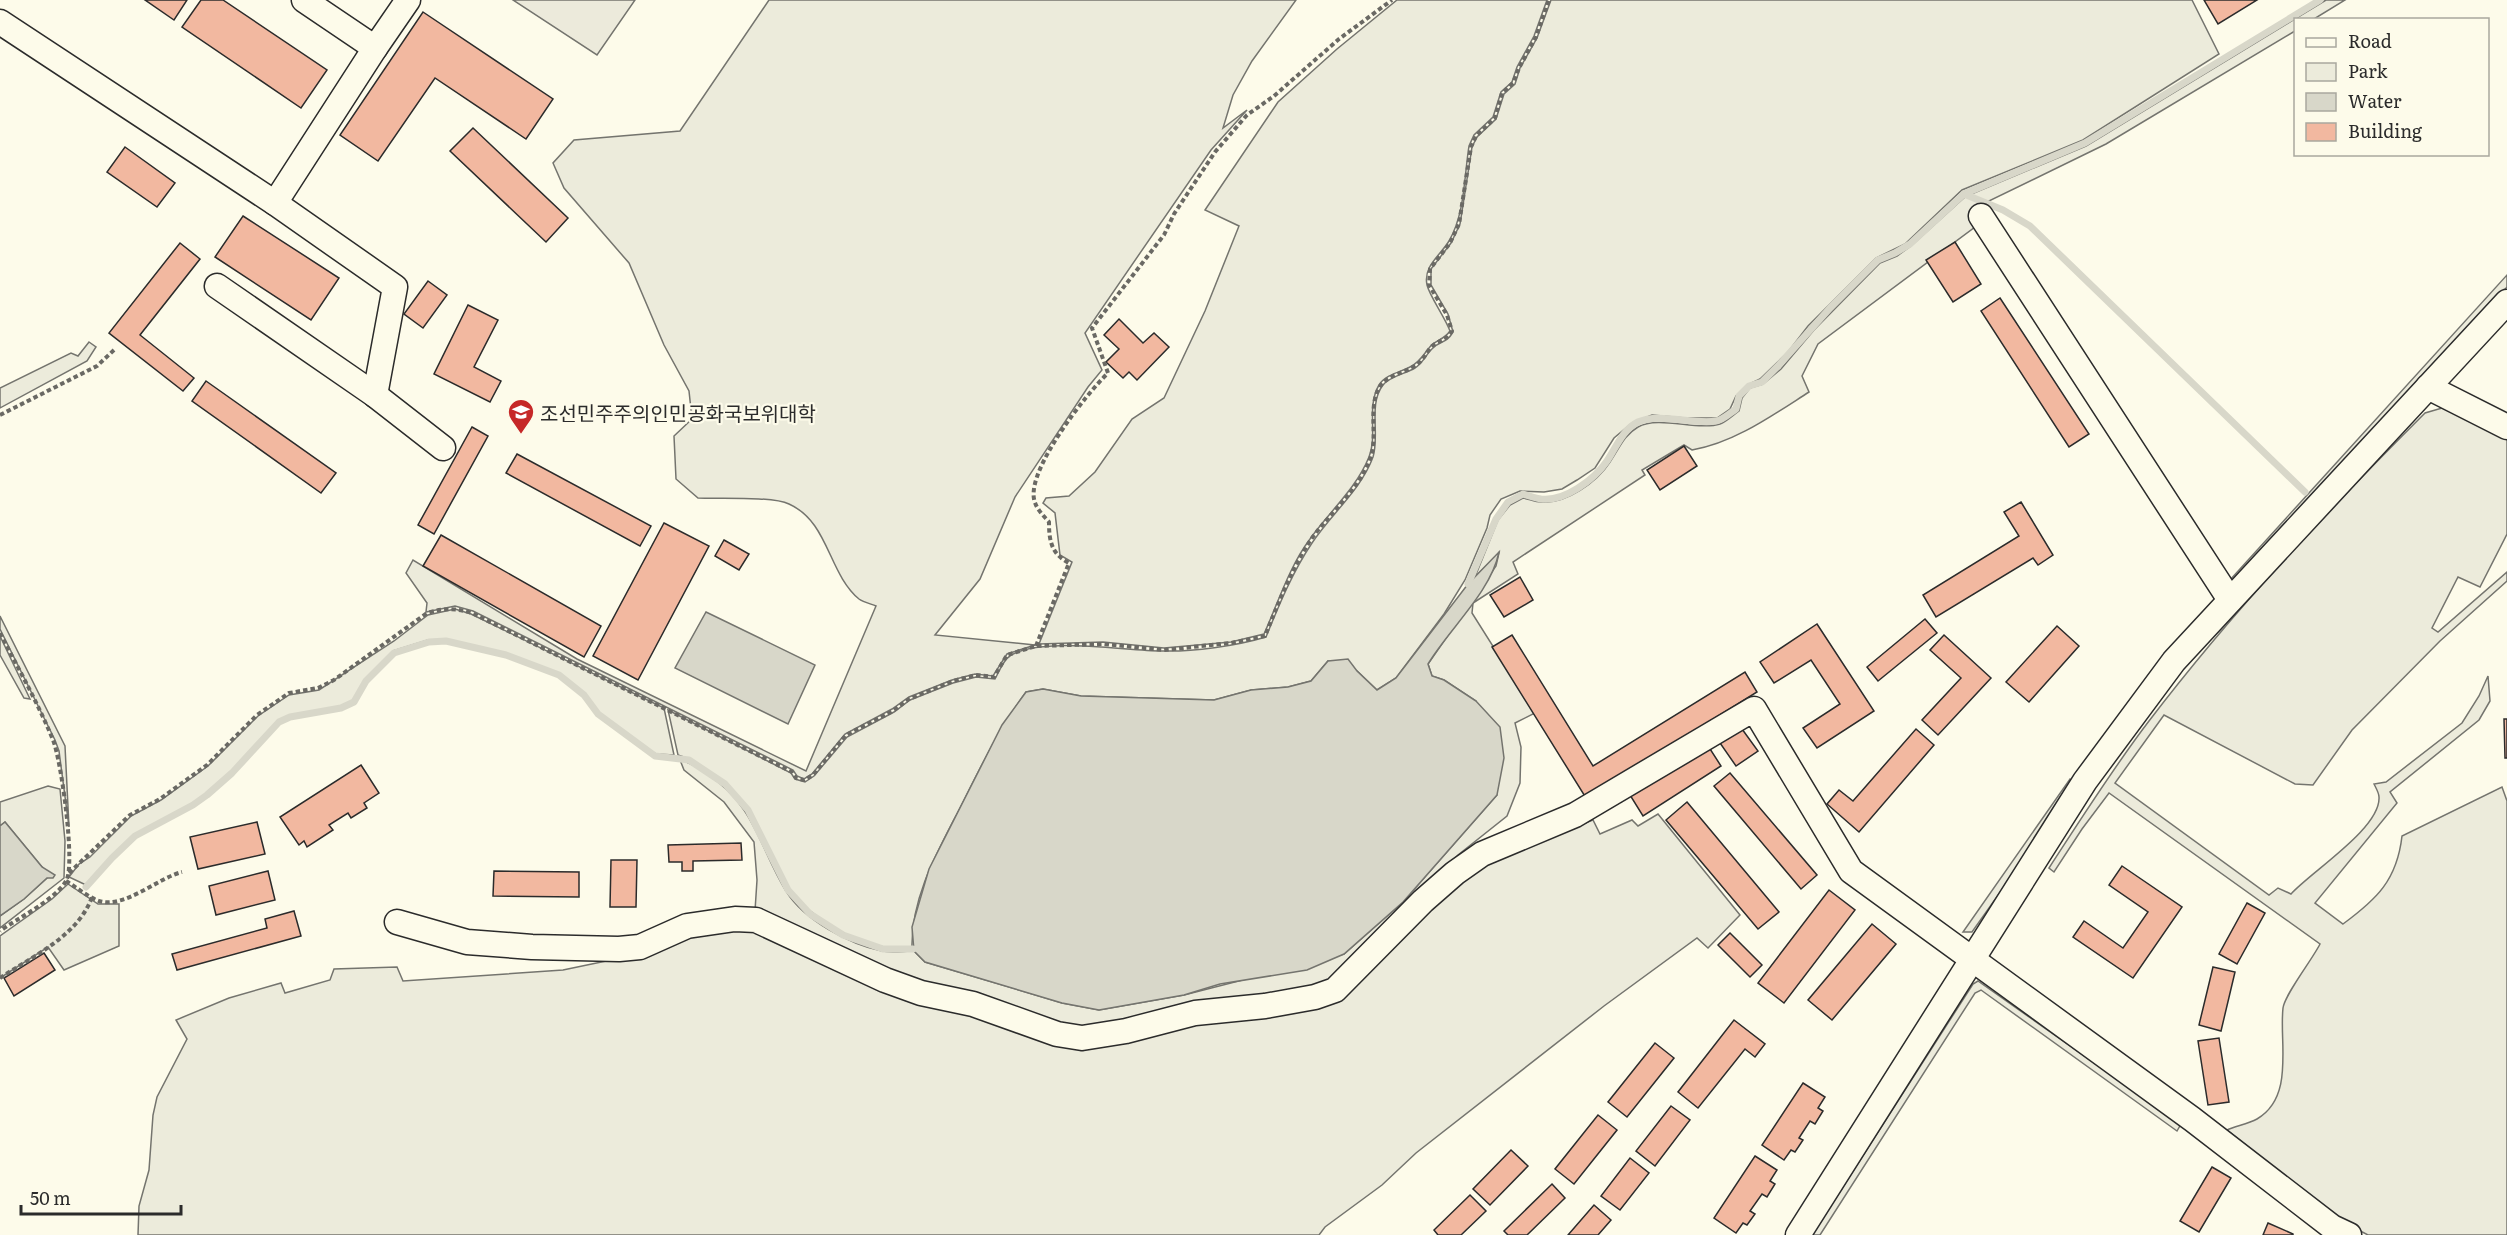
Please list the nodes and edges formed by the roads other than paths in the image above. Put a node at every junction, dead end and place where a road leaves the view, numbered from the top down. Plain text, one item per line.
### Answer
1 (304, 0) edge
2 (408, 0) edge
3 (0, 22) edge
4 (375, 48) junction
5 (275, 204) junction
6 (1981, 216) dead end
7 (217, 286) dead end
8 (2507, 302) edge
9 (2428, 387) junction
10 (375, 395) junction
11 (2507, 427) edge
12 (443, 448) dead end
13 (2230, 600) junction
14 (397, 922) dead end
15 (1973, 958) junction
16 (1798, 1235) edge
17 (2349, 1235) edge

1 - 4 street
2 - 4 street
3 - 5 street
4 - 5 street
5 - 10 street
6 - 13 street
7 - 10 street
8 - 9 street
9 - 11 street
9 - 13 street
10 - 12 street
13 - 15 street
14 - 15 street
15 - 16 street
15 - 17 street

